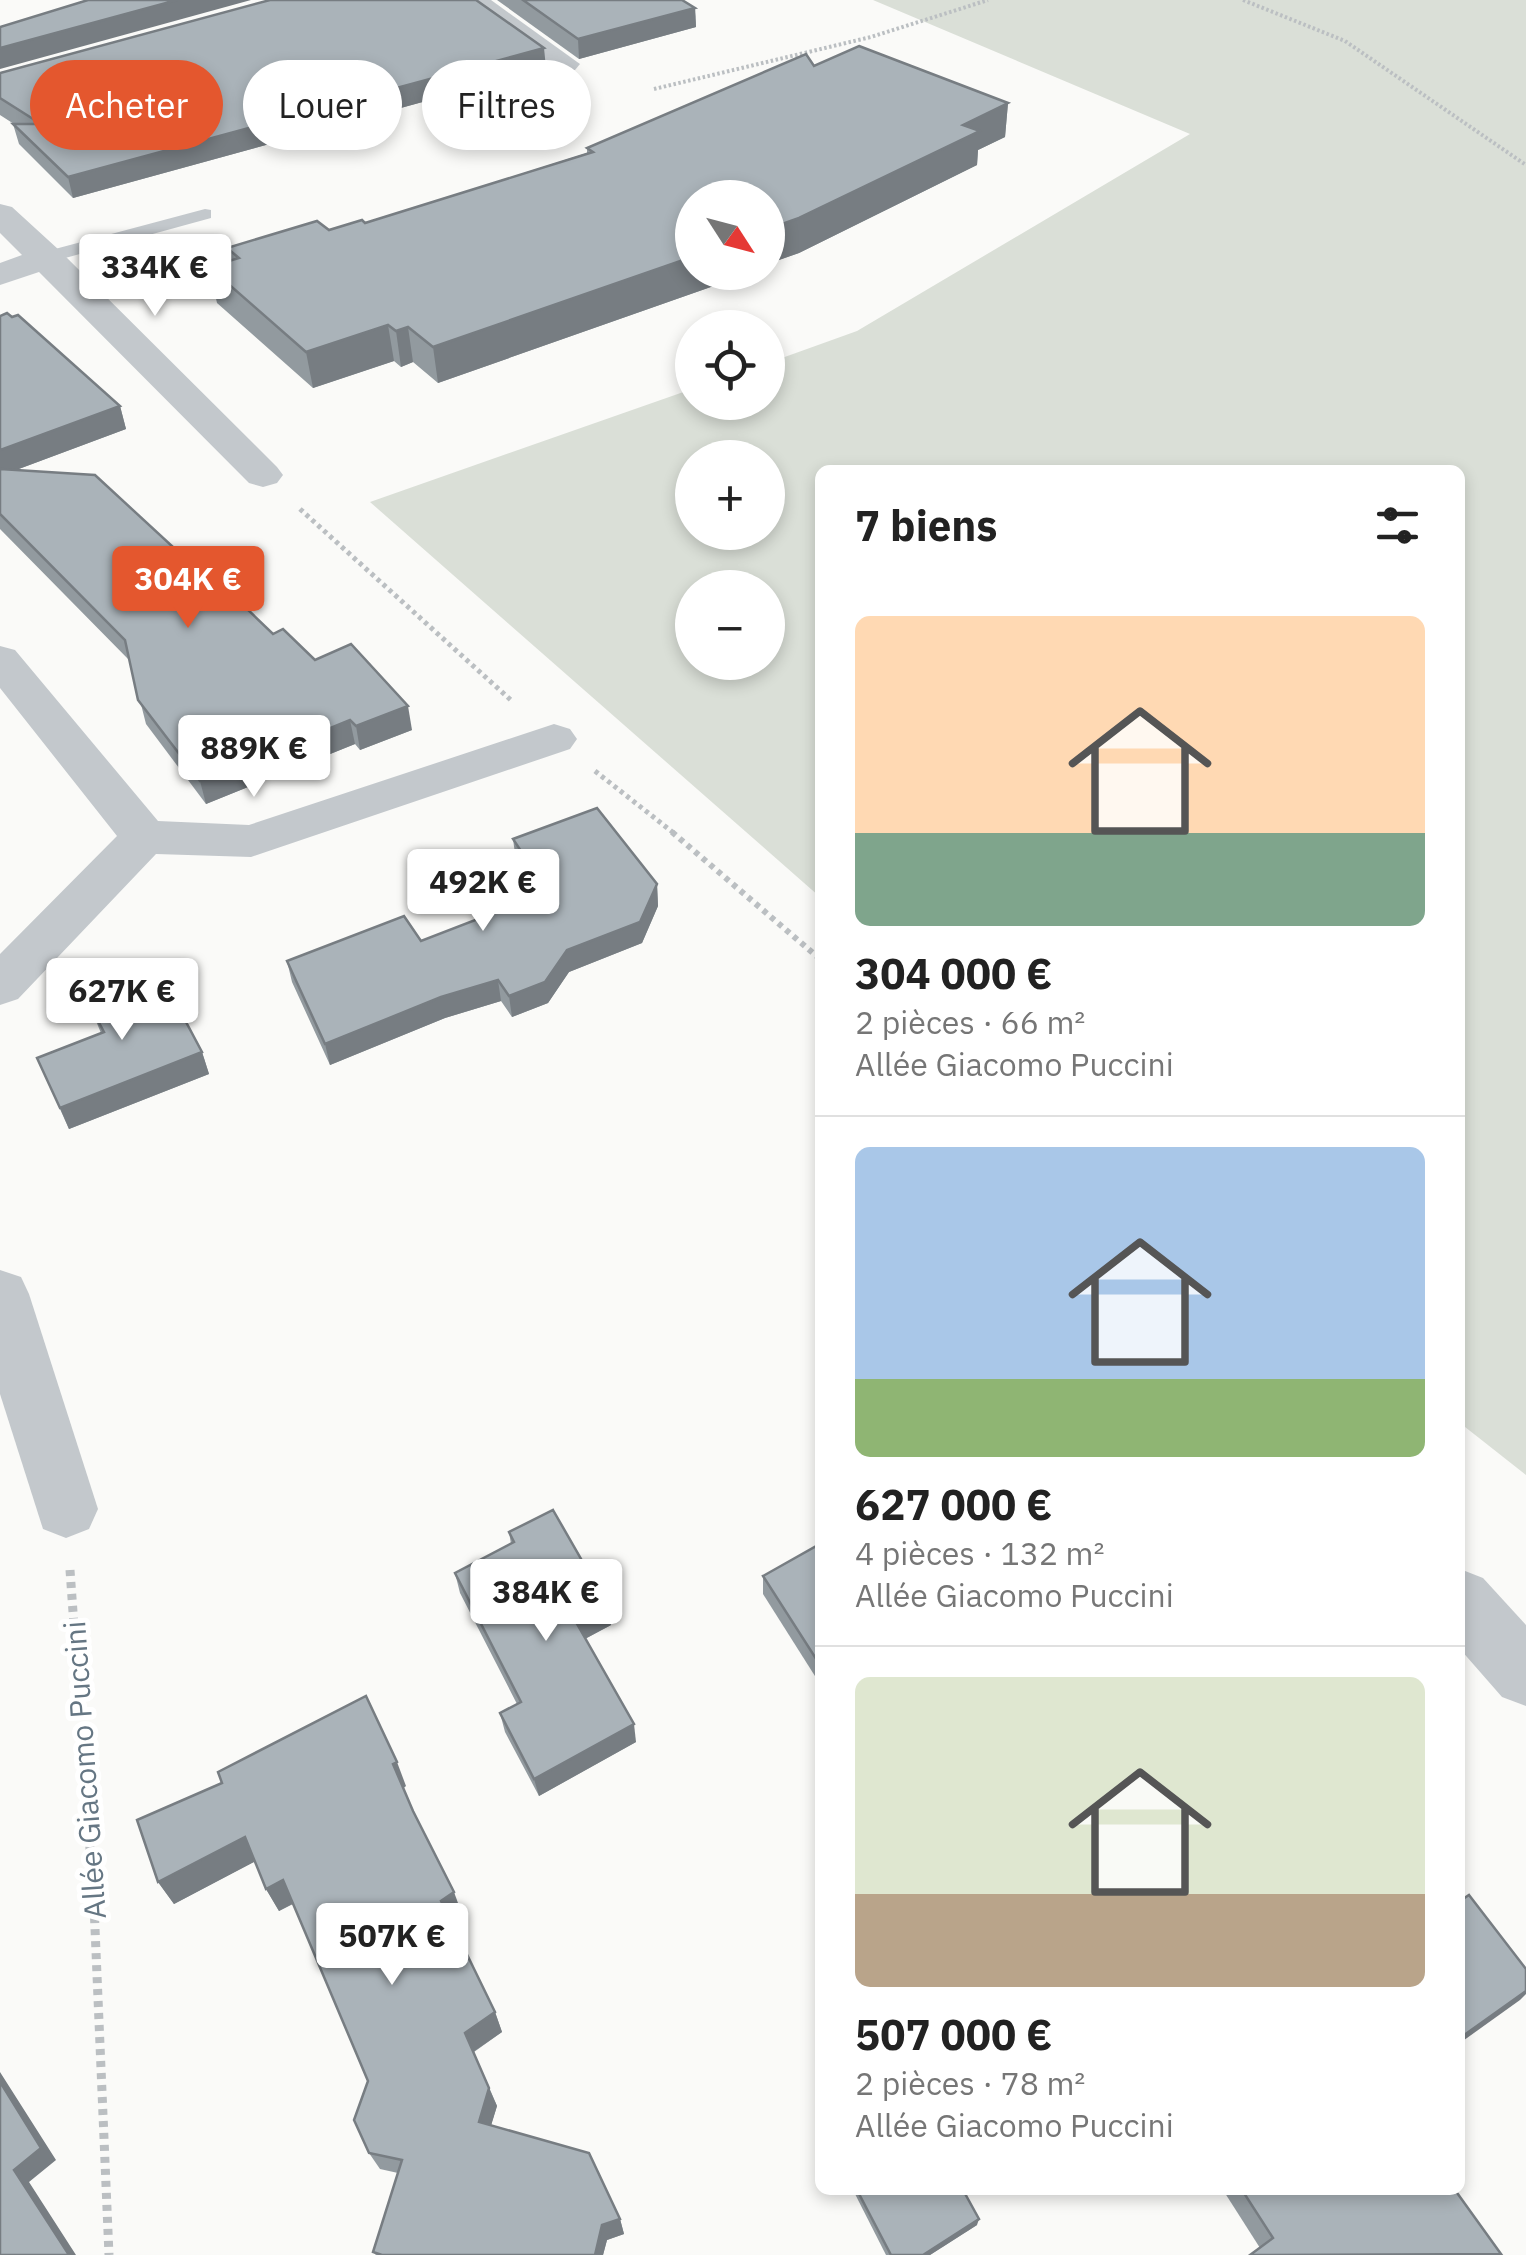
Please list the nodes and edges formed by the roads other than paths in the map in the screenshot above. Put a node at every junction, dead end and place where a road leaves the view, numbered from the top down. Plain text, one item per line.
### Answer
1 (472, 0) edge
2 (559, 60) edge
3 (0, 214) edge
4 (206, 214) dead end
5 (47, 257) junction
6 (0, 275) edge
7 (263, 475) dead end
8 (0, 660) edge
9 (554, 739) dead end
10 (144, 838) junction
11 (0, 986) edge
12 (0, 1294) edge
13 (66, 1509) road end
14 (1465, 1606) edge
15 (1526, 1674) edge

1 - 2 street
3 - 5 street
4 - 5 lane
5 - 6 street
5 - 7 street
8 - 10 street
9 - 10 street
10 - 11 street
12 - 13 street
14 - 15 street

